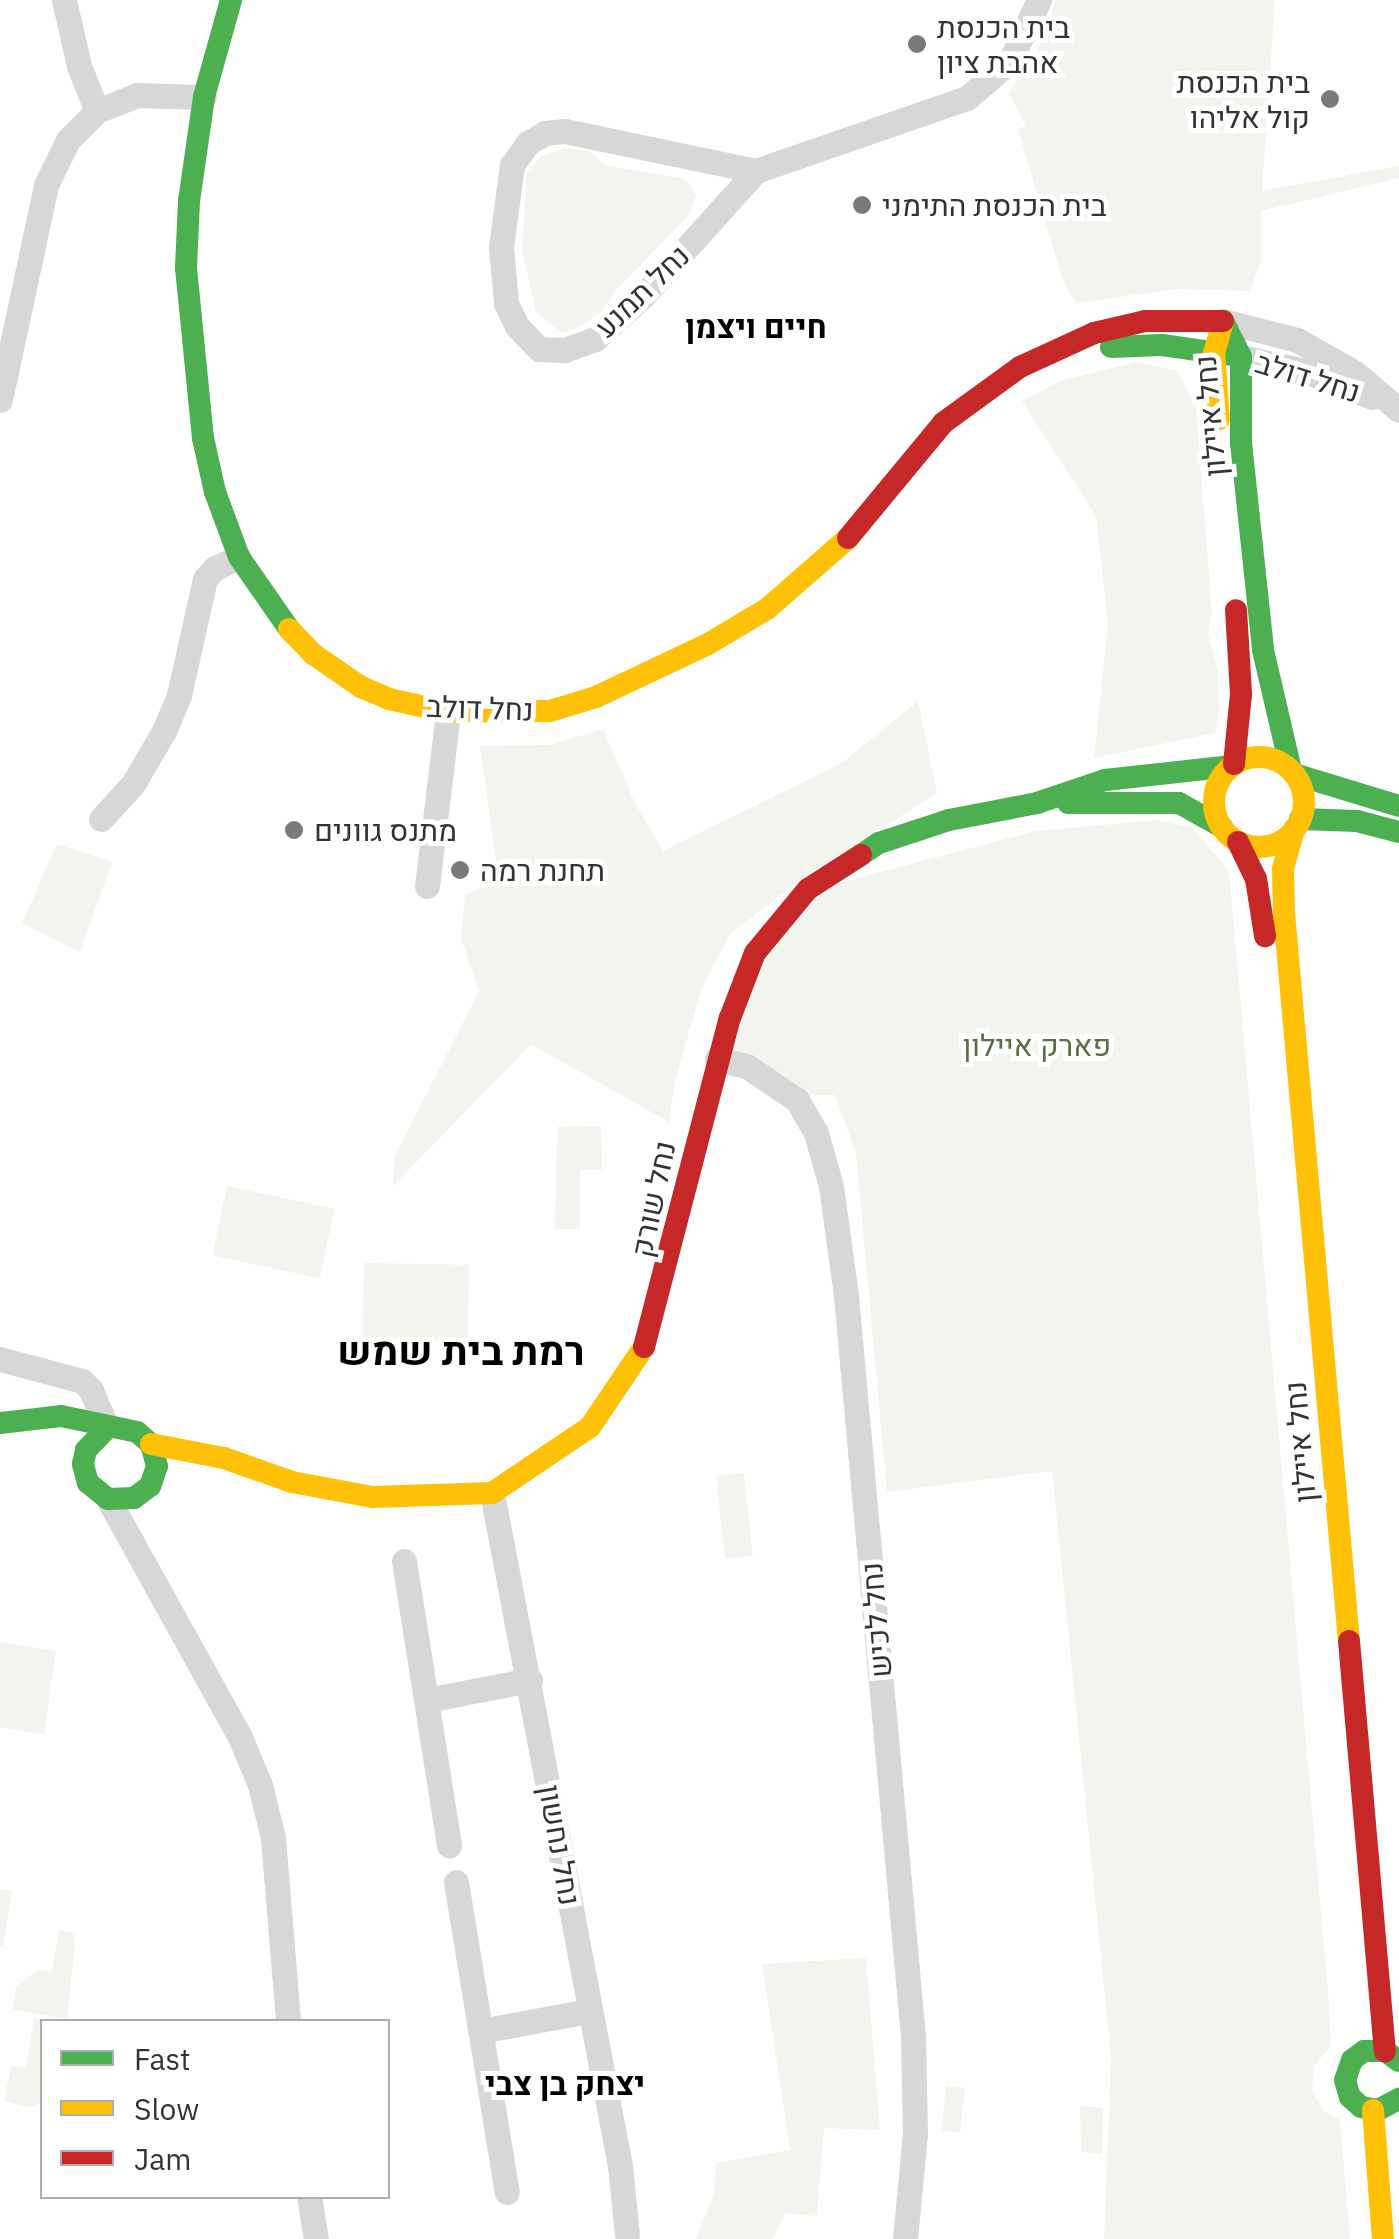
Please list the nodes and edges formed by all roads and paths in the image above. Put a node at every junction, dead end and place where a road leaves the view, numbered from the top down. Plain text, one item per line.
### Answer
1 (64, 0) edge
2 (231, 0) edge
3 (1039, 0) edge
4 (204, 97) junction
5 (97, 111) junction
6 (703, 163) junction
7 (756, 171) junction
8 (720, 212) junction
9 (1223, 322) junction
10 (1214, 354) junction
11 (1046, 357) junction
12 (1241, 357) junction
13 (0, 400) edge
14 (1395, 407) edge
15 (240, 556) junction
16 (448, 712) junction
17 (1233, 765) junction
18 (1292, 772) junction
19 (1038, 802) junction
20 (1399, 806) edge
21 (102, 819) dead end
22 (1297, 824) junction
23 (1399, 832) edge
24 (1230, 835) junction
25 (426, 886) dead end
26 (716, 1059) junction
27 (0, 1359) edge
28 (0, 1423) edge
29 (107, 1428) junction
30 (0, 1443) edge
31 (151, 1444) junction
32 (83, 1464) junction
33 (262, 1474) junction
34 (146, 1490) junction
35 (492, 1493) junction
36 (108, 1499) junction
37 (404, 1561) dead end
38 (144, 1571) junction
39 (530, 1680) junction
40 (427, 1700) junction
41 (449, 1845) dead end
42 (456, 1882) dead end
43 (589, 2010) junction
44 (288, 2019) edge
45 (480, 2031) junction
46 (1383, 2054) edge
47 (1388, 2104) edge
48 (508, 2192) dead end
49 (309, 2199) edge
50 (1399, 2228) edge
51 (627, 2235) dead end
52 (316, 2239) edge
53 (906, 2239) edge
54 (1383, 2239) edge

1 - 5 street
2 - 4 street, נחל דולב
3 - 7 street, נחל תמנע
4 - 5 street
4 - 15 street, נחל דולב
5 - 13 street
6 - 7 street, נחל תמנע
6 - 8 street
6 - 8 street, נחל תמנע
7 - 8 street, נחל תמנע
9 - 10 street, נחל איילון
9 - 11 street, נחל דולב
9 - 12 street, נחל איילון
9 - 14 street, נחל דולב
10 - 11 street, נחל דולב
10 - 12 street, נחל דולב
10 - 17 street, נחל איילון
11 - 16 street, נחל דולב
12 - 14 street, נחל דולב
12 - 18 street, נחל איילון
15 - 16 street, נחל דולב
15 - 21 street
16 - 25 street
17 - 18 street
17 - 19 street, נחל שורק
17 - 24 street
18 - 20 street
18 - 22 street
19 - 24 street, נחל שורק
19 - 26 street, נחל שורק
22 - 23 street
22 - 24 street
22 - 46 street, נחל איילון
24 - 46 street, נחל איילון
26 - 35 street, נחל שורק
26 - 53 street, נחל לכיש
27 - 29 street
28 - 29 street
29 - 31 street
29 - 32 street
30 - 32 street
31 - 33 street
31 - 34 street
32 - 36 street
33 - 34 street
33 - 35 street
34 - 36 street
34 - 38 street
35 - 39 street, נחל נחשון
36 - 38 street
37 - 40 street
38 - 44 street
39 - 40 street
39 - 43 street, נחל נחשון
40 - 41 street
42 - 45 street
43 - 45 street
43 - 51 street, נחל נחשון
45 - 48 street
46 - 47 street
47 - 50 street
47 - 54 street
49 - 52 street

